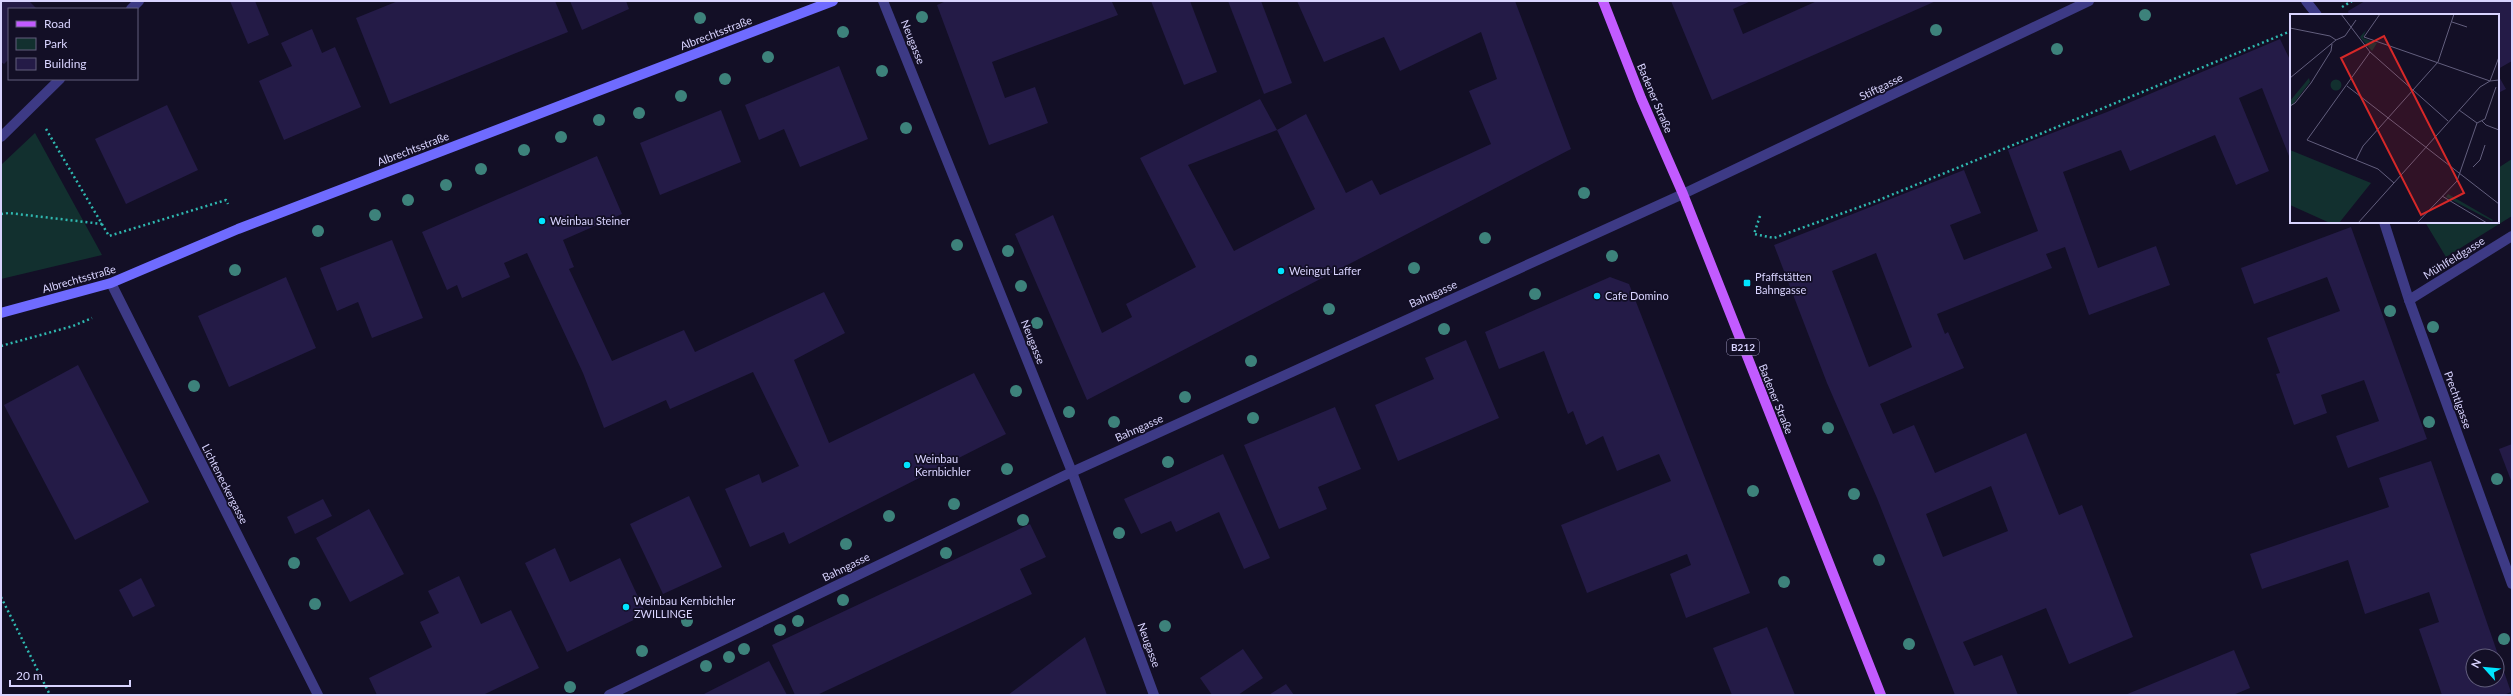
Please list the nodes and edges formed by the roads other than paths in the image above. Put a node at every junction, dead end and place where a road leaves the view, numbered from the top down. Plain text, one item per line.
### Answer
1 (833, 1) edge
2 (883, 1) edge
3 (1603, 1) edge
4 (2090, 1) edge
5 (2306, 1) edge
6 (2316, 14) edge
7 (59, 80) edge
8 (1, 136) edge
9 (1684, 194) junction
10 (2384, 223) edge
11 (2512, 236) edge
12 (111, 283) junction
13 (2409, 300) junction
14 (1, 313) edge
15 (1072, 472) junction
16 (2512, 584) edge
17 (318, 695) edge
18 (608, 695) edge
19 (1154, 695) edge
20 (1881, 695) edge

1 - 12 street, Albrechtsstraße
2 - 15 street, Neugasse
3 - 9 main road, Badener Straße / B212
4 - 9 street, Stiftgasse
5 - 6 street
7 - 8 street
9 - 15 street, Bahngasse
9 - 20 main road, Badener Straße / B212
10 - 13 street, Prechtlgasse
11 - 13 street, Mühlfeldgasse
12 - 14 street, Albrechtsstraße
12 - 17 street, Lichteneckergasse
13 - 16 street, Prechtlgasse
15 - 18 street, Bahngasse
15 - 19 street, Neugasse

